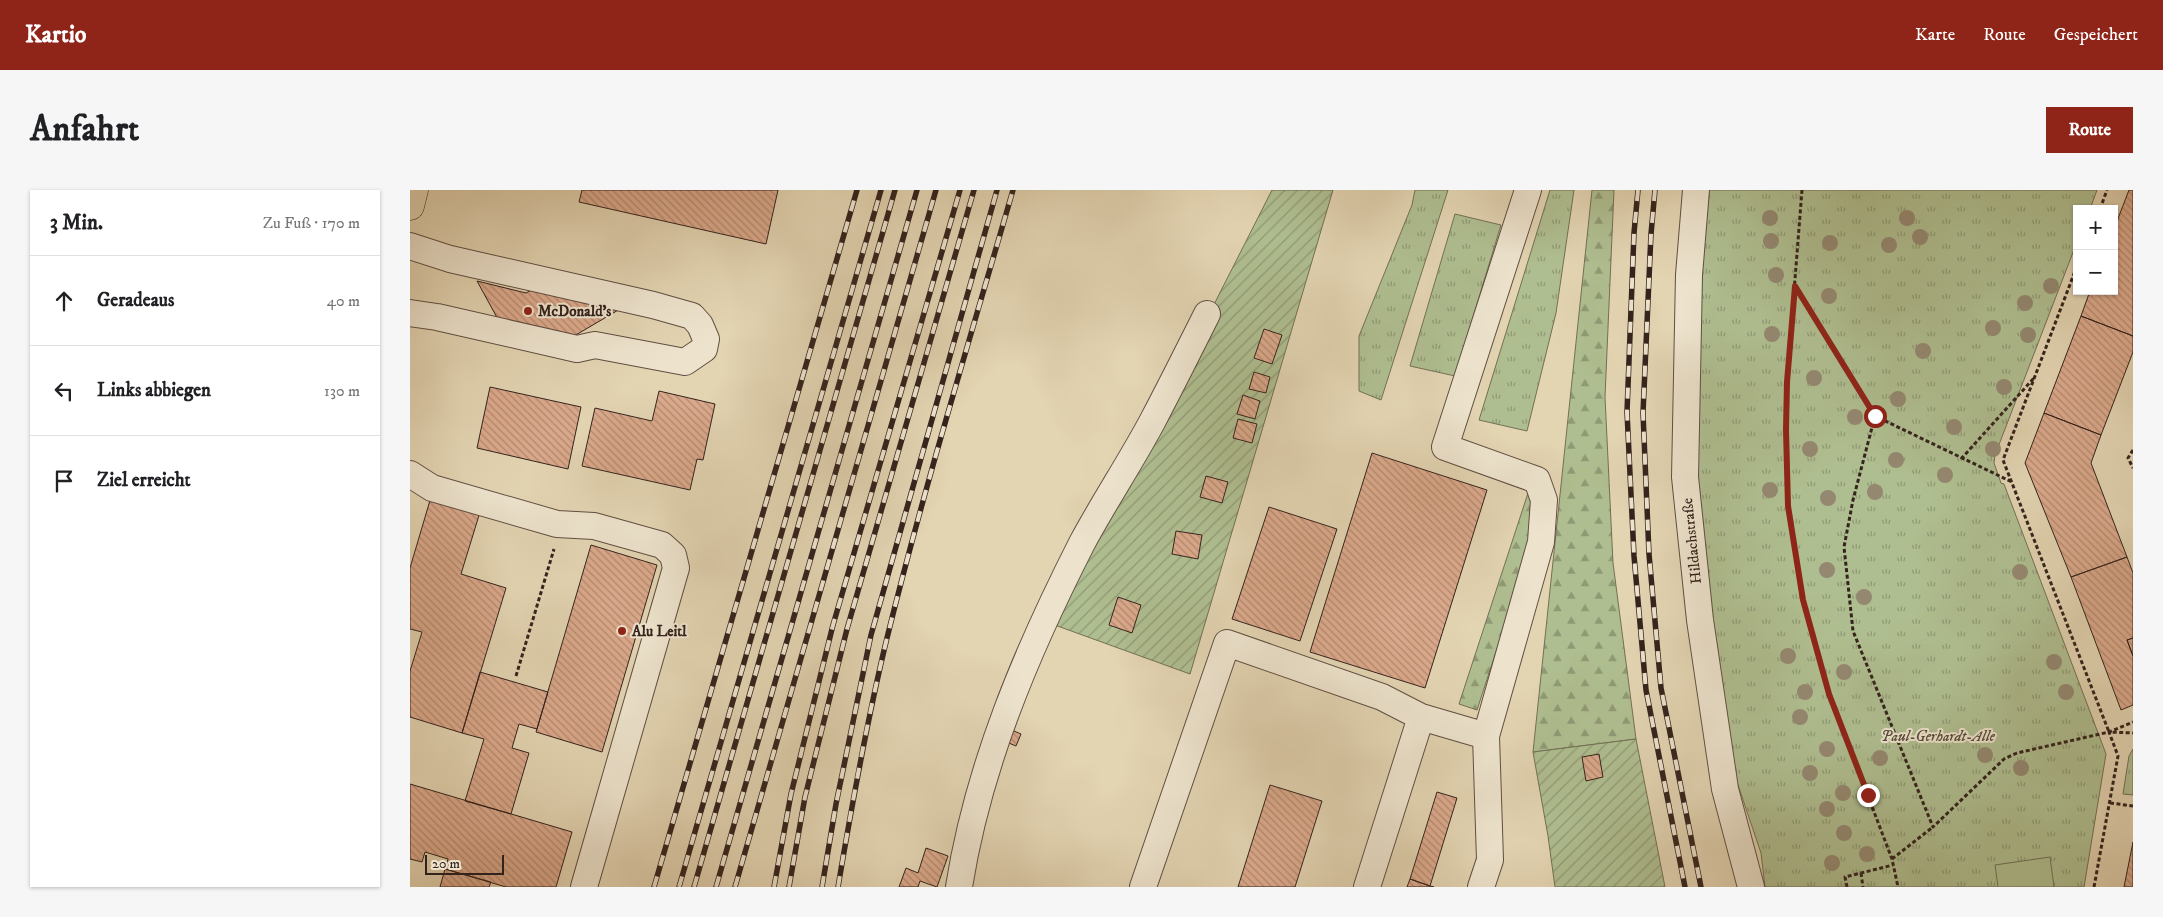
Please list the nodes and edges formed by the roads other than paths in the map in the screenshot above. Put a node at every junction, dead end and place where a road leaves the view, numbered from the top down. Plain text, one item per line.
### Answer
1 (414, 190) edge
2 (1528, 190) edge
3 (1696, 190) edge
4 (410, 206) edge
5 (410, 246) edge
6 (410, 313) edge
7 (1207, 314) dead end
8 (410, 474) edge
9 (1421, 716) junction
10 (1486, 736) junction
11 (1484, 885) edge
12 (584, 887) edge
13 (959, 887) edge
14 (1143, 887) edge
15 (1367, 887) edge
16 (1751, 887) edge

1 - 4 main road
2 - 10 lane
3 - 16 lane, Hildachstraße
5 - 6 lane
7 - 13 lane
8 - 12 lane
9 - 10 lane
9 - 14 lane
9 - 15 lane
10 - 11 lane

